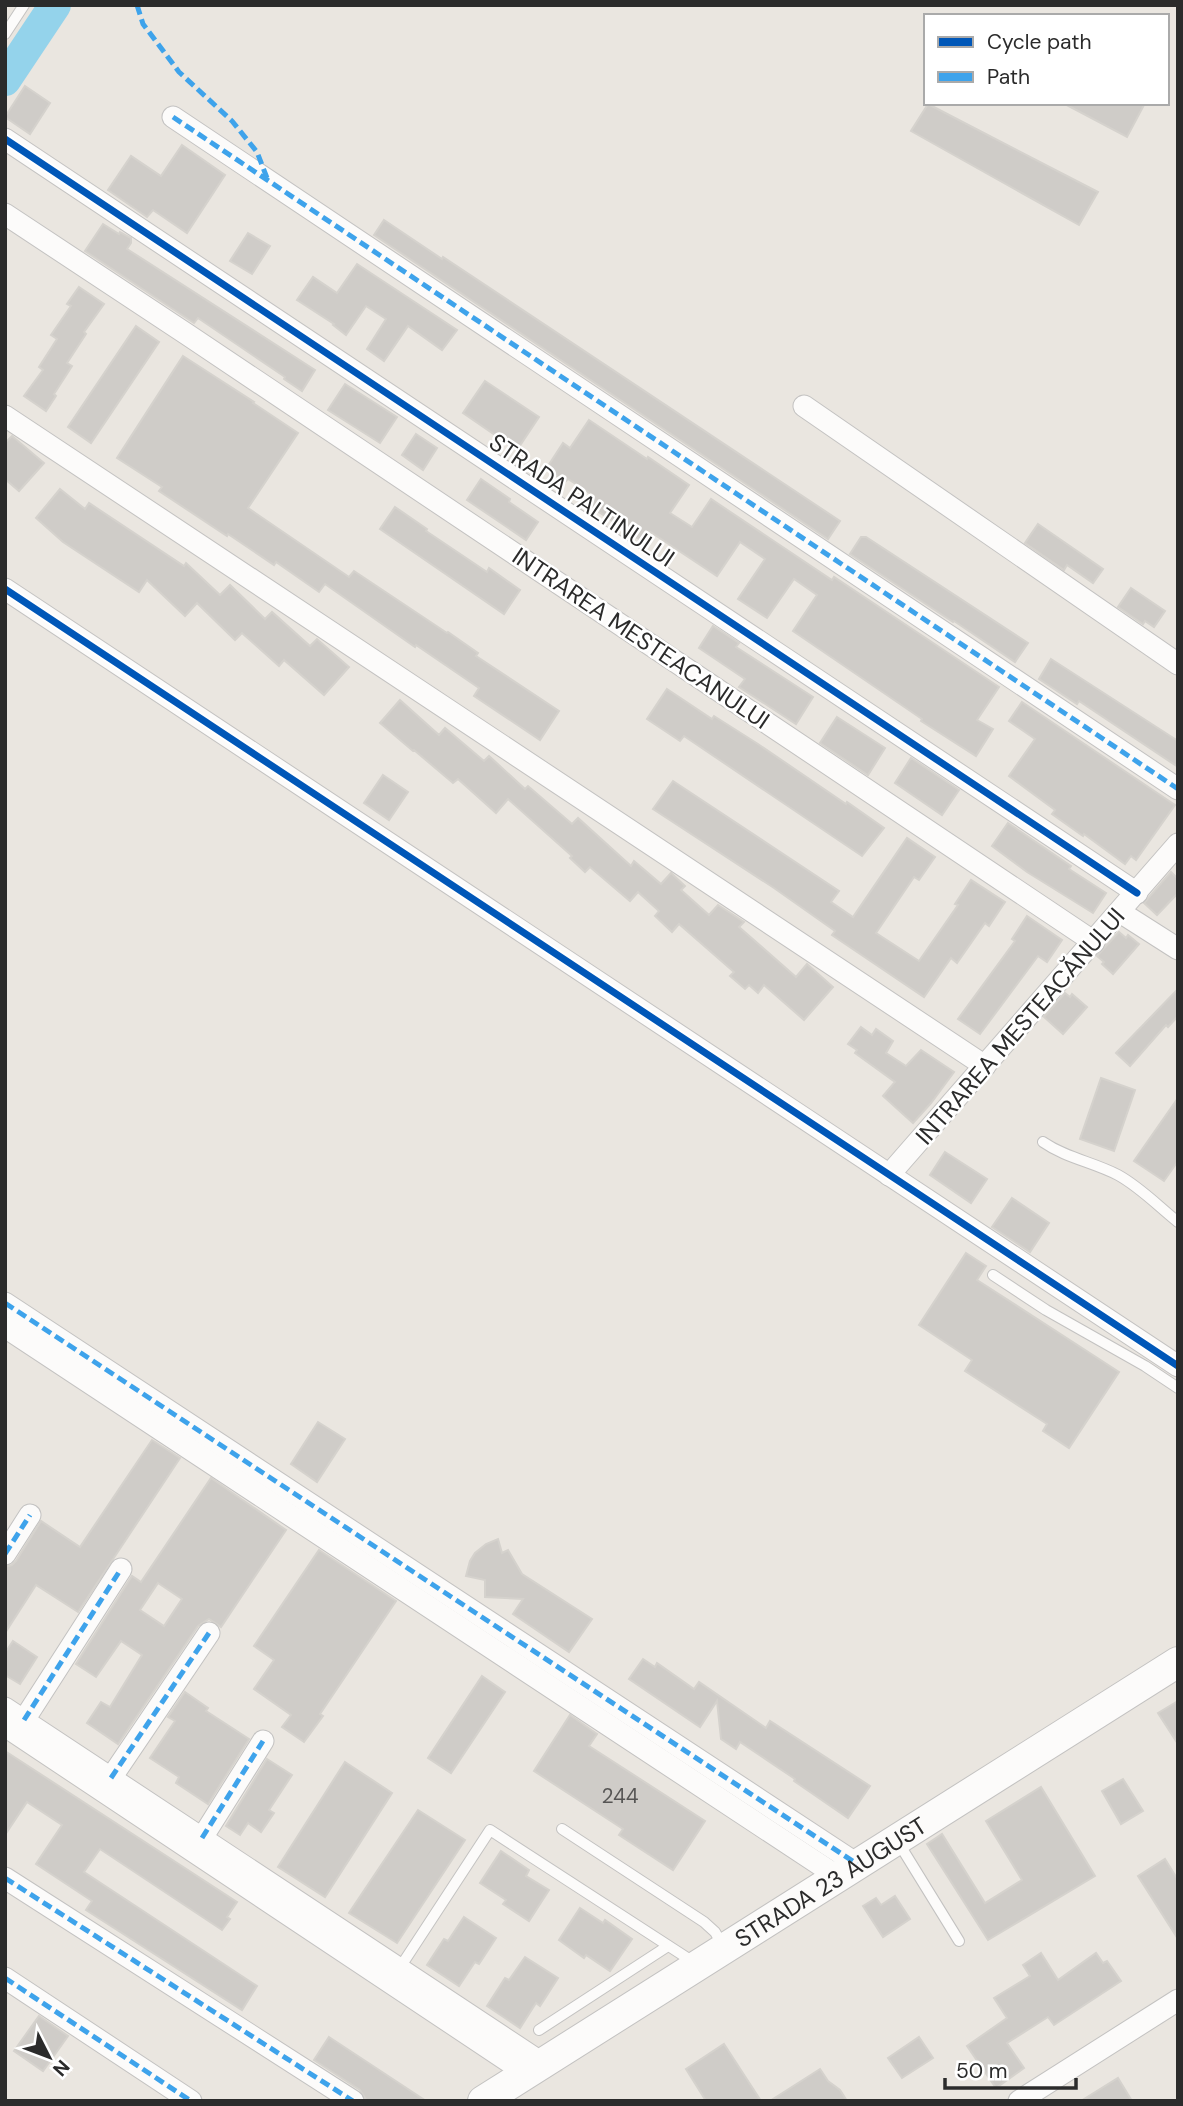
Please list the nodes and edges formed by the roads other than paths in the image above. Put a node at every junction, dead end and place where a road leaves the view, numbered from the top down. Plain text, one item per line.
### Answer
1 (24, 5) edge
2 (5, 34) edge
3 (173, 117) dead end
4 (5, 139) edge
5 (5, 214) edge
6 (804, 405) dead end
7 (5, 416) edge
8 (5, 589) edge
9 (1178, 664) edge
10 (1178, 789) edge
11 (1178, 844) edge
12 (1137, 893) junction
13 (1120, 912) junction
14 (1094, 942) junction
15 (1178, 949) edge
16 (985, 1066) junction
17 (1043, 1142) dead end
18 (889, 1175) junction
19 (1178, 1222) edge
20 (993, 1275) dead end
21 (5, 1303) edge
22 (5, 1327) edge
23 (1178, 1366) edge
24 (1178, 1388) edge
25 (30, 1516) dead end
26 (5, 1554) edge
27 (121, 1569) dead end
28 (209, 1633) dead end
29 (1178, 1662) edge
30 (5, 1708) edge
31 (15, 1723) edge
32 (264, 1741) dead end
33 (111, 1778) junction
34 (562, 1829) dead end
35 (202, 1838) junction
36 (897, 1839) junction
37 (847, 1870) junction
38 (5, 1878) edge
39 (959, 1941) dead end
40 (668, 1946) junction
41 (724, 1948) junction
42 (697, 1965) junction
43 (399, 1969) junction
44 (5, 1978) edge
45 (1178, 2000) edge
46 (539, 2030) dead end
47 (534, 2068) junction
48 (191, 2101) edge
49 (353, 2101) edge
50 (483, 2101) edge
51 (1019, 2101) edge

1 - 2 lane
3 - 10 street
4 - 12 street, STRADA PALTINULUI
5 - 14 street, INTRAREA MESTEACANULUI
6 - 9 street
7 - 16 street
8 - 18 street
11 - 12 street, INTRAREA MESTEACĂNULUI
12 - 13 street, INTRAREA MESTEACĂNULUI
13 - 14 street, INTRAREA MESTEACĂNULUI
13 - 15 street
14 - 16 street, INTRAREA MESTEACĂNULUI
16 - 18 street, INTRAREA MESTEACĂNULUI
17 - 19 lane
18 - 23 street
20 - 24 lane
21 - 37 street
22 - 37 street
25 - 26 street
27 - 31 street
28 - 33 street
29 - 36 main road, STRADA 23 AUGUST
30 - 31 street
31 - 33 street
31 - 47 street
32 - 35 street
33 - 35 street
34 - 41 lane
35 - 43 street
36 - 37 main road, STRADA 23 AUGUST
36 - 39 lane
37 - 41 main road, STRADA 23 AUGUST
38 - 49 street
40 - 42 lane
40 - 43 lane
40 - 46 lane
41 - 42 main road, STRADA 23 AUGUST
42 - 47 main road, STRADA 23 AUGUST
43 - 47 street
44 - 48 street
45 - 51 street
47 - 50 main road, STRADA 23 AUGUST

